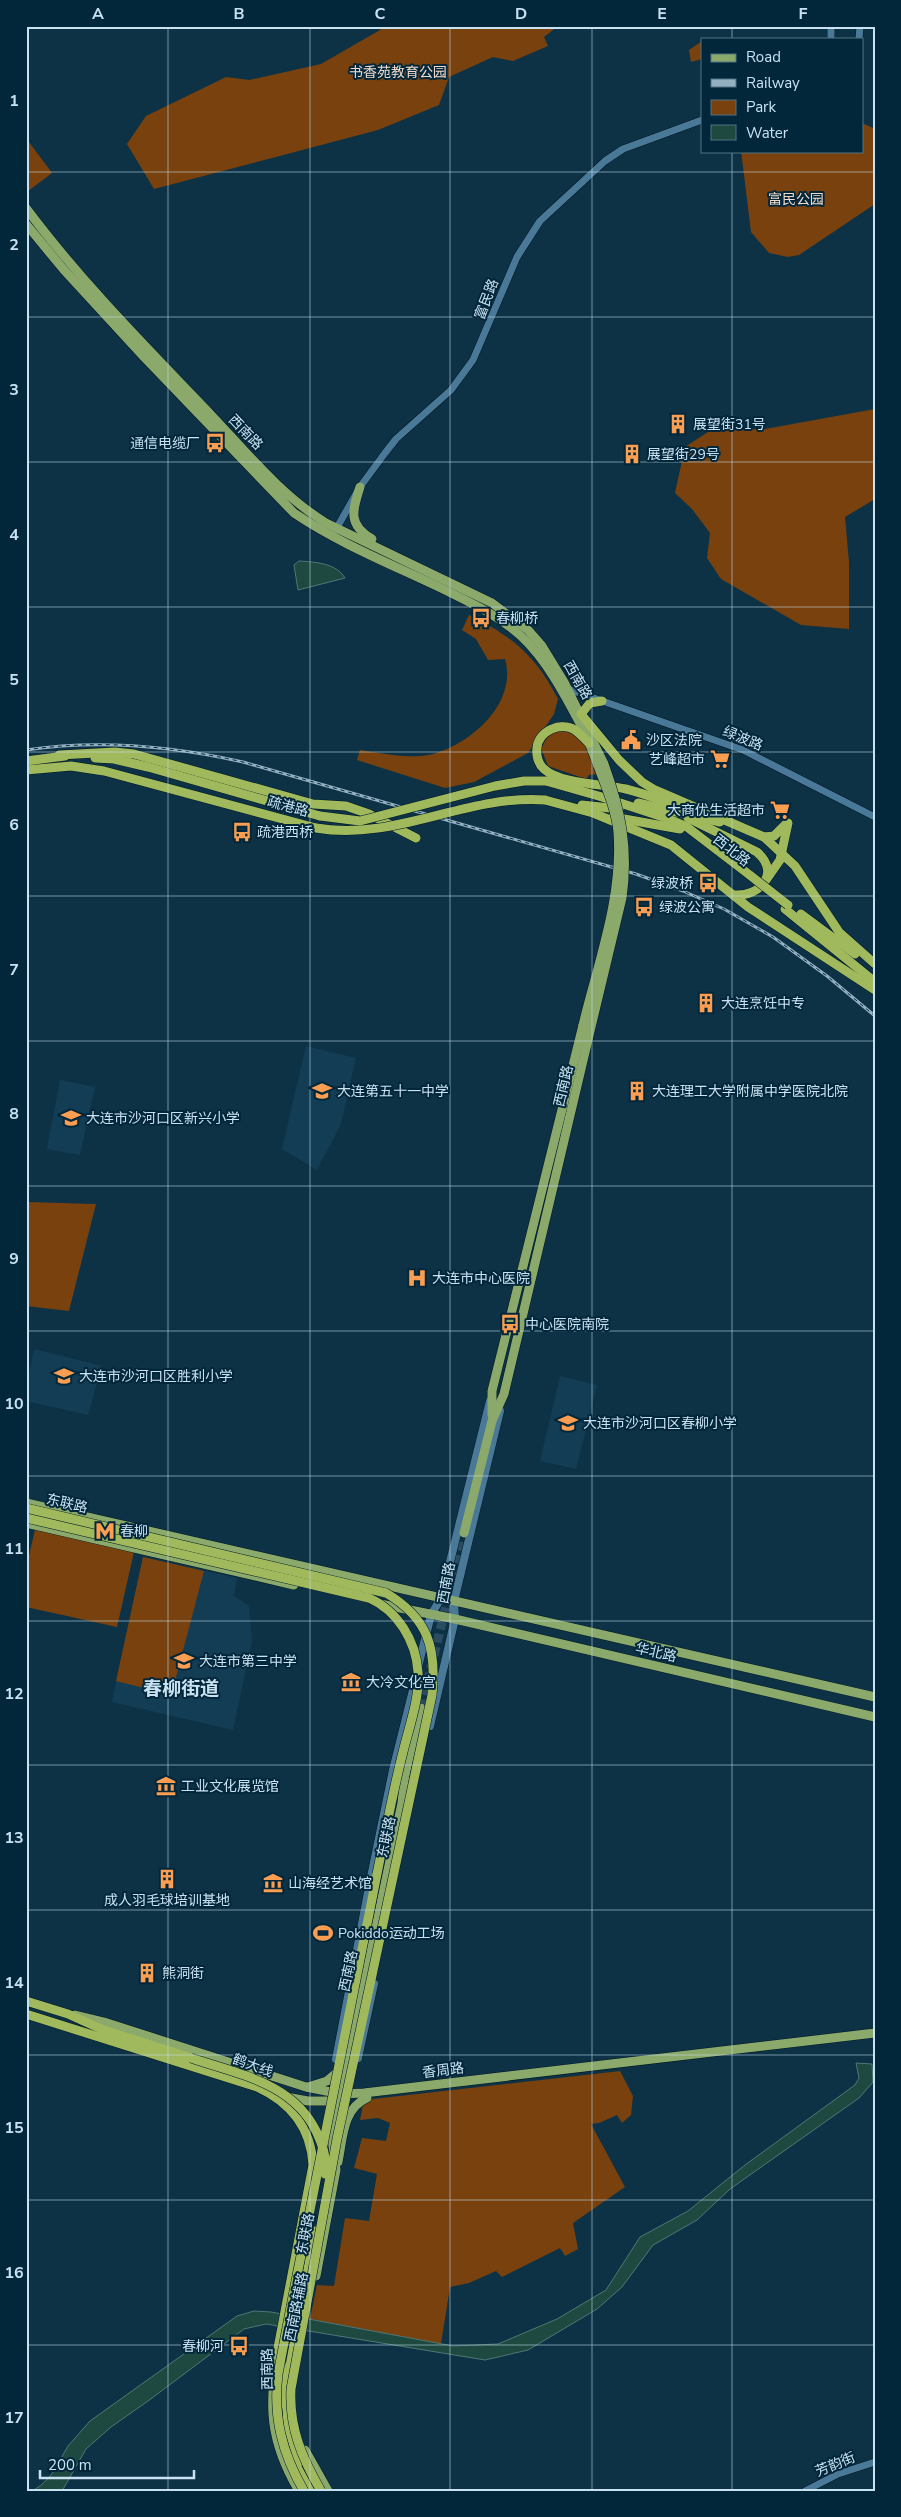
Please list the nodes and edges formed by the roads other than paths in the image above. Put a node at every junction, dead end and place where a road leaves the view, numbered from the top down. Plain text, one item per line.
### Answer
1 (701, 120) edge
2 (26, 208) edge
3 (26, 224) edge
4 (360, 488) junction
5 (334, 532) junction
6 (397, 557) junction
7 (568, 689) junction
8 (602, 701) junction
9 (581, 714) junction
10 (590, 743) junction
11 (59, 756) junction
12 (26, 761) edge
13 (601, 765) junction
14 (26, 770) edge
15 (546, 781) junction
16 (545, 800) junction
17 (679, 812) junction
18 (593, 813) junction
19 (875, 817) edge
20 (717, 821) junction
21 (742, 828) junction
22 (680, 829) junction
23 (764, 837) junction
24 (416, 838) dead end
25 (782, 853) junction
26 (749, 878) junction
27 (766, 880) junction
28 (733, 895) junction
29 (787, 907) junction
30 (875, 964) edge
31 (875, 969) edge
32 (875, 982) edge
33 (875, 990) edge
34 (587, 1026) junction
35 (492, 1391) junction
36 (504, 1394) junction
37 (492, 1420) junction
38 (26, 1503) edge
39 (26, 1508) edge
40 (26, 1518) edge
41 (26, 1523) edge
42 (464, 1533) tunnel mouth
43 (441, 1598) junction
44 (454, 1601) junction
45 (431, 1615) junction
46 (455, 1619) junction
47 (875, 1697) edge
48 (421, 1708) tunnel mouth
49 (875, 1717) edge
50 (391, 1780) junction
51 (416, 1786) junction
52 (399, 1802) junction
53 (408, 1825) junction
54 (385, 1860) junction
55 (372, 1874) junction
56 (26, 2001) edge
57 (26, 2014) edge
58 (68, 2014) junction
59 (875, 2033) edge
60 (875, 2038) edge
61 (344, 2068) junction
62 (306, 2087) junction
63 (257, 2088) junction
64 (339, 2094) junction
65 (368, 2095) junction
66 (330, 2138) junction
67 (313, 2165) junction
68 (336, 2170) junction
69 (315, 2231) joint
70 (304, 2317) junction
71 (299, 2339) junction
72 (278, 2348) junction
73 (875, 2462) edge
74 (299, 2491) edge
75 (304, 2491) edge
76 (310, 2491) edge
77 (316, 2491) edge
78 (322, 2491) edge
79 (328, 2491) edge
80 (805, 2491) edge

1 - 4 street, 富民路
2 - 5 main road, 西南路
3 - 5 main road, 西南路
4 - 5 street, 富民路
4 - 6 main road
5 - 6 main road, 西南路
5 - 10 main road, 西南路
6 - 7 main road, 西南路
7 - 8 street, 绿波路
7 - 9 main road, 西南路
8 - 9 highway
8 - 19 street, 绿波路
9 - 13 main road, 西南路
9 - 21 highway
10 - 13 main road, 西南路
10 - 20 highway
11 - 12 highway
11 - 15 highway, bridge
11 - 24 highway
13 - 34 main road, 西南路, bridge
14 - 16 highway, 疏港路, bridge
15 - 17 highway
15 - 26 highway, 西北路
16 - 18 highway
16 - 22 highway, 西北路
17 - 20 highway
17 - 27 highway
18 - 22 highway
18 - 28 highway
20 - 21 highway
21 - 23 highway
22 - 26 highway, 西北路
23 - 25 highway
23 - 25 highway
25 - 27 highway
25 - 30 highway
26 - 29 highway, 西北路
27 - 28 highway
28 - 33 highway
29 - 31 highway, 西北路
29 - 32 highway, 西北路
34 - 35 main road, 西南路
34 - 36 main road, 西南路
35 - 37 main road, 西南路
35 - 43 main road, 西南路
36 - 37 main road, 西南路
36 - 44 main road, 西南路
37 - 42 main road, 西南路
38 - 43 main road, 华北路
39 - 64 highway, 东联路, bridge
40 - 64 highway, 东联路, bridge
41 - 45 main road, 华北路
43 - 44 main road, 华北路
43 - 45 main road, 西南路
44 - 46 main road, 西南路
44 - 47 main road, 华北路
45 - 46 main road, 华北路
45 - 50 main road, 西南路
46 - 49 main road, 华北路
46 - 51 main road, 西南路
48 - 52 main road, 西南路
50 - 52 main road
50 - 55 main road, 西南路
51 - 52 main road
51 - 53 main road, 西南路
52 - 53 main road
52 - 54 main road, 西南路
52 - 61 main road, 西南路
53 - 64 main road, 西南路, bridge
54 - 55 main road
54 - 61 main road, 西南路
55 - 64 main road, 西南路, bridge
56 - 58 highway, 香周路
57 - 63 highway, 香周路
58 - 62 main road, 香周路
58 - 69 highway, 鹤大线, bridge
59 - 65 main road, 香周路
60 - 65 main road, 香周路
61 - 62 main road
61 - 64 main road, 西南路
61 - 65 main road
62 - 64 main road, 香周路
63 - 64 main road, 香周路
63 - 67 highway, 鹤大线
64 - 65 main road, 香周路
64 - 66 main road, 西南路辅路
64 - 75 highway, 东联路, bridge
64 - 78 highway, 东联路, bridge
65 - 68 main road
66 - 67 main road, 西南路
66 - 68 main road, 西南路辅路
67 - 68 highway
67 - 72 highway, 西南路
68 - 70 main road, 西南路辅路
69 - 70 highway, 西南路
70 - 71 highway, 西南路
71 - 77 highway, 西南路
71 - 79 main road, 西南路辅路
72 - 74 main road, 西南路辅路
72 - 76 highway, 西南路
73 - 80 street, 芳韵街

